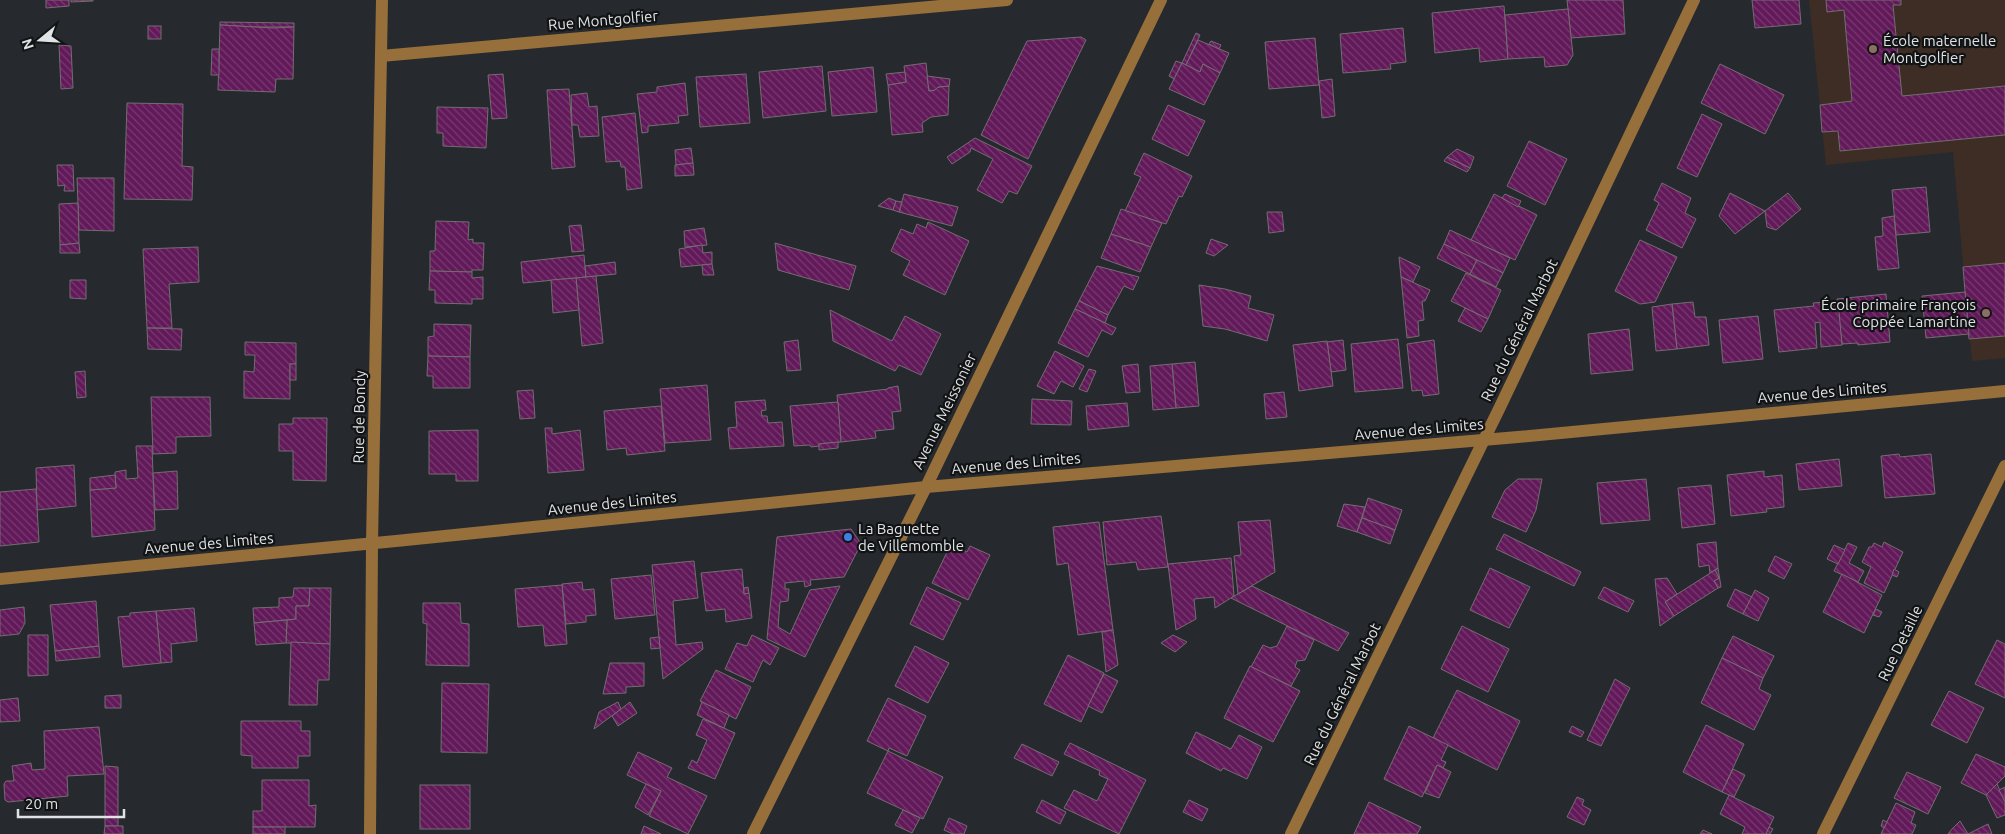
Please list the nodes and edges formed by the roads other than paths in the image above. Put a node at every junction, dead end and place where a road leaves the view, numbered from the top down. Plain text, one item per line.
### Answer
1 (382, 0) edge
2 (1007, 0) edge
3 (1161, 0) edge
4 (1694, 0) edge
5 (381, 56) junction
6 (2005, 392) edge
7 (1484, 439) junction
8 (2005, 466) edge
9 (926, 488) junction
10 (372, 544) junction
11 (0, 579) edge
12 (370, 834) edge
13 (754, 834) edge
14 (1291, 834) edge
15 (1823, 834) edge

1 - 5 street, Rue de Bondy
2 - 5 street, Rue Montgolfier
3 - 9 street, Avenue Meissonier
4 - 7 street, Rue du Général Marbot
5 - 10 street, Rue de Bondy
6 - 7 street, Avenue des Limites
7 - 9 street, Avenue des Limites
7 - 14 street, Rue du Général Marbot
8 - 15 street, Rue Detaille
9 - 10 street, Avenue des Limites
9 - 13 street, Avenue Meissonier
10 - 11 street, Avenue des Limites
10 - 12 street, Rue de Bondy

